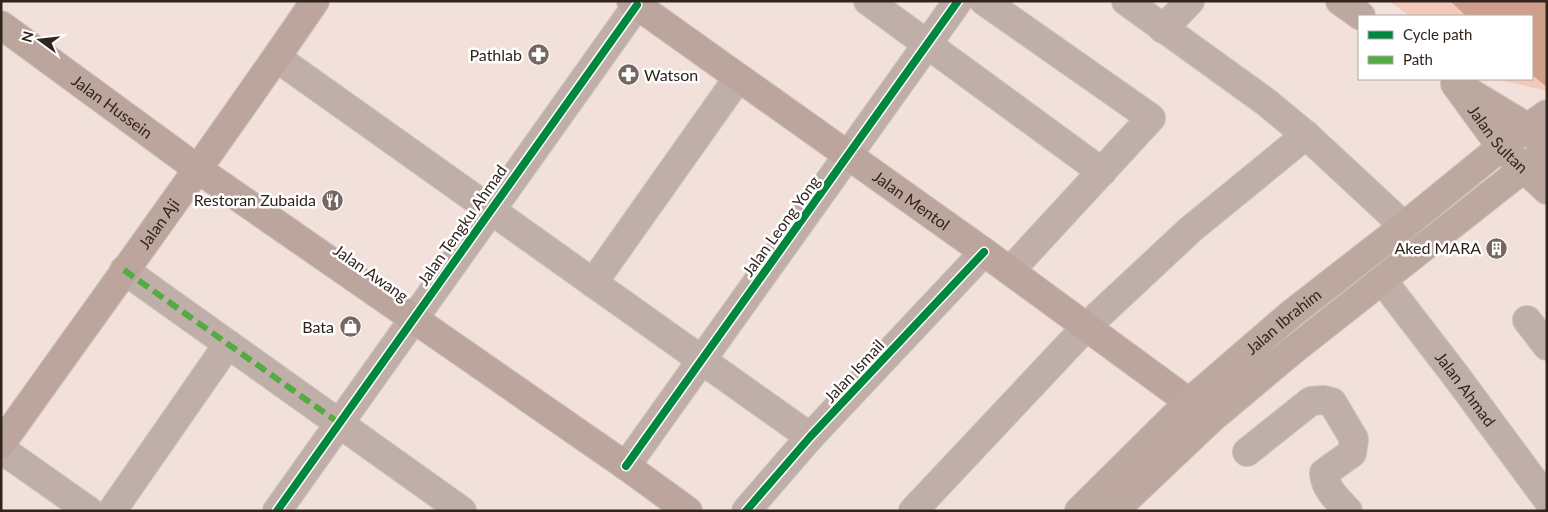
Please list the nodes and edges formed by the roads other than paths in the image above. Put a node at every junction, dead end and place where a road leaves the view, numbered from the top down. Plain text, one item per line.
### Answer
1 (315, 1) edge
2 (868, 1) edge
3 (958, 1) edge
4 (984, 1) edge
5 (1126, 1) edge
6 (1190, 1) edge
7 (1340, 1) edge
8 (634, 3) edge
9 (1360, 15) edge
10 (1, 25) edge
11 (1163, 29) junction
12 (927, 45) junction
13 (277, 58) junction
14 (738, 78) junction
15 (1452, 81) edge
16 (1537, 120) edge
17 (1306, 135) junction
18 (1547, 146) edge
19 (1501, 147) junction
20 (1547, 150) edge
21 (848, 156) junction
22 (1524, 168) junction
23 (199, 170) junction
24 (1102, 172) junction
25 (1547, 190) edge
26 (490, 209) junction
27 (1404, 226) junction
28 (984, 252) junction
29 (124, 270) junction
30 (1010, 271) junction
31 (1382, 281) junction
32 (593, 283) junction
33 (412, 319) junction
34 (1527, 320) dead end
35 (1086, 326) junction
36 (228, 344) junction
37 (1547, 346) edge
38 (702, 360) junction
39 (1189, 402) junction
40 (339, 423) junction
41 (810, 437) junction
42 (1, 444) edge
43 (1, 449) edge
44 (1247, 452) dead end
45 (626, 466) junction
46 (1547, 499) edge
47 (446, 506) edge
48 (89, 511) edge
49 (112, 511) edge
50 (276, 511) edge
51 (688, 511) edge
52 (746, 511) edge
53 (913, 511) edge
54 (1079, 511) edge
55 (1114, 511) edge
56 (1348, 511) edge

1 - 13 main road, Jalan Aji
2 - 12 street
3 - 12 street, Jalan Leong Yong
4 - 24 street
5 - 11 street
6 - 11 street
7 - 9 highway
8 - 14 main road, Jalan Mentol
8 - 26 street, Jalan Tengku Ahmad
10 - 23 main road, Jalan Hussein
11 - 17 street
12 - 21 street, Jalan Leong Yong
12 - 24 street
13 - 23 main road, Jalan Aji
13 - 26 street
14 - 21 main road, Jalan Mentol
14 - 32 street
15 - 16 highway, Jalan Sultan
15 - 19 highway, Jalan Sultan
16 - 18 highway, Jalan Sultan
16 - 19 highway, Jalan Ibrahim
17 - 27 street
17 - 35 street
19 - 22 highway, Jalan Sultan
19 - 27 highway, Jalan Ibrahim
20 - 22 highway, Jalan Ibrahim
21 - 28 main road, Jalan Mentol
21 - 38 street, Jalan Leong Yong
22 - 25 highway, Jalan Sultan
22 - 31 highway, Jalan Ibrahim
23 - 29 main road, Jalan Aji
23 - 33 main road, Jalan Awang
24 - 30 street
26 - 32 street
26 - 33 street, Jalan Tengku Ahmad
27 - 39 highway, Jalan Ibrahim
28 - 30 main road, Jalan Mentol
28 - 41 street, Jalan Ismail
29 - 36 street
29 - 42 main road, Jalan Aji
30 - 35 main road, Jalan Mentol
31 - 46 street, Jalan Ahmad
31 - 55 highway, Jalan Ibrahim
32 - 38 street
33 - 40 street, Jalan Tengku Ahmad
33 - 45 main road, Jalan Awang
34 - 37 street
35 - 39 main road, Jalan Mentol
35 - 53 street
36 - 40 street
36 - 49 street
38 - 41 street
38 - 45 street, Jalan Leong Yong
39 - 54 highway, Jalan Ibrahim
40 - 47 street
40 - 50 street, Jalan Tengku Ahmad
41 - 52 street, Jalan Ismail
43 - 48 street
44 - 56 street
45 - 51 main road, Jalan Awang

